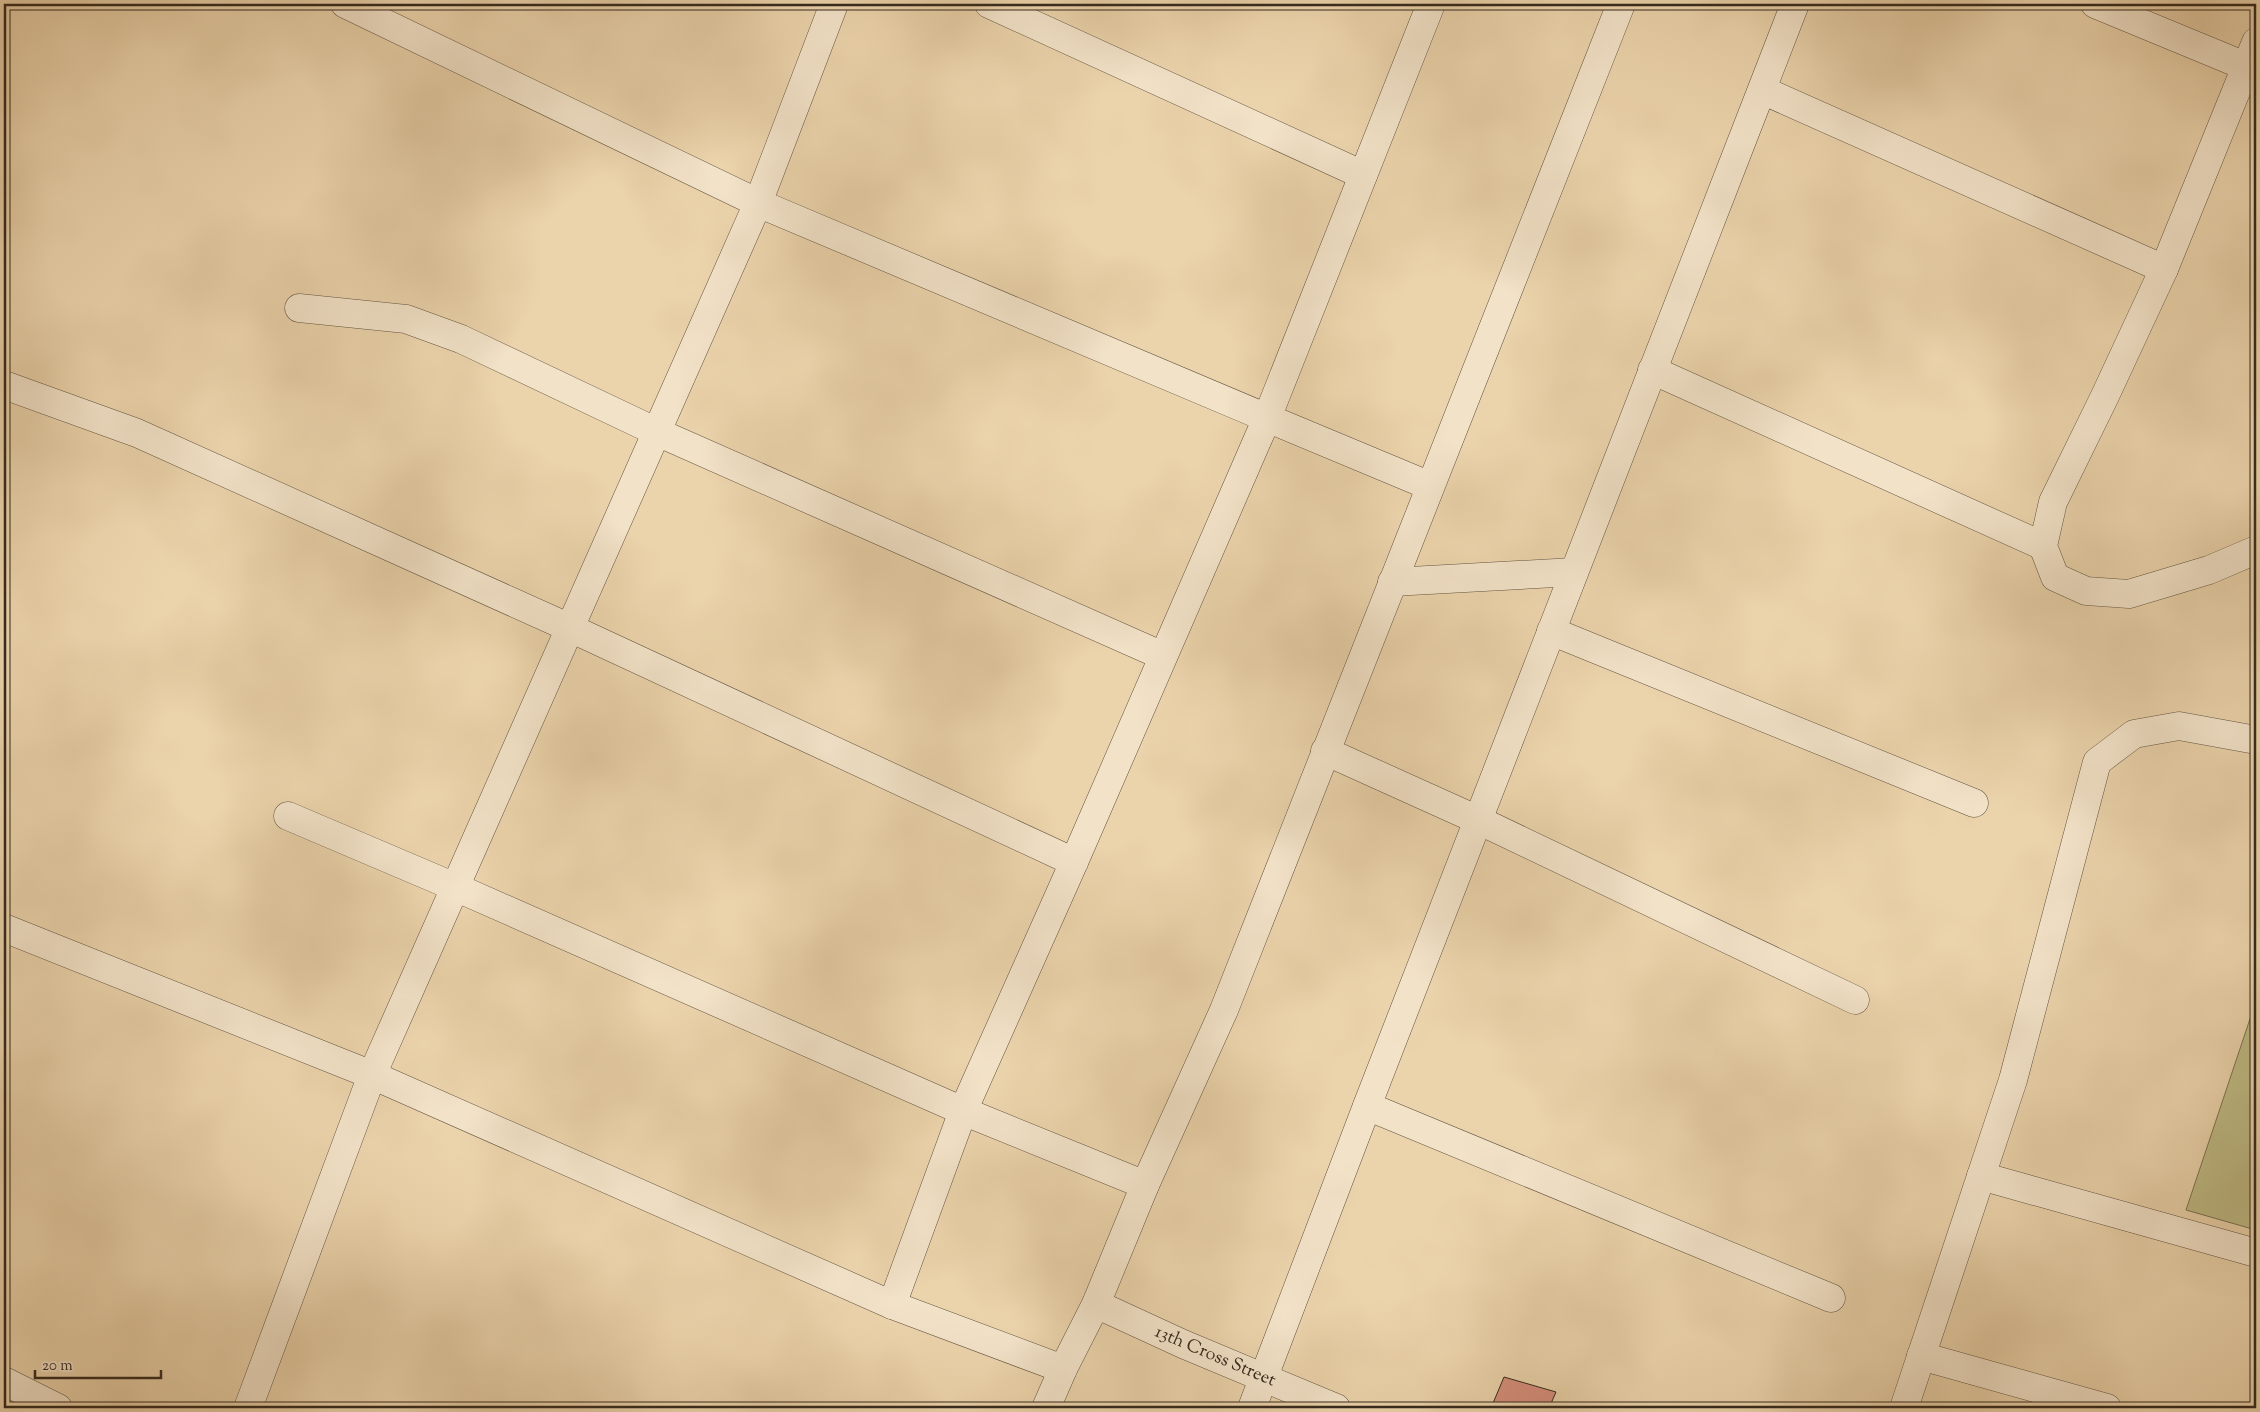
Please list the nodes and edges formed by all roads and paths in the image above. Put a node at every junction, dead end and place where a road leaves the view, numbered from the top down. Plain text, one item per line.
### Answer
1 (345, 4) edge
2 (834, 4) edge
3 (989, 4) edge
4 (1431, 4) edge
5 (1622, 4) edge
6 (1795, 4) edge
7 (2095, 4) edge
8 (2251, 54) edge
9 (1762, 90) junction
10 (1363, 175) junction
11 (758, 203) junction
12 (2164, 269) junction
13 (299, 308) dead end
14 (1652, 370) junction
15 (4, 385) edge
16 (1267, 418) junction
17 (657, 432) junction
18 (1430, 486) junction
19 (2043, 546) junction
20 (2256, 550) edge
21 (1574, 572) junction
22 (1392, 582) junction
23 (570, 628) junction
24 (1551, 632) junction
25 (1163, 656) junction
26 (2256, 740) edge
27 (1325, 751) junction
28 (1974, 803) dead end
29 (288, 816) dead end
30 (1478, 820) junction
31 (1074, 862) junction
32 (456, 887) junction
33 (4, 928) edge
34 (1855, 1000) dead end
35 (372, 1075) junction
36 (1367, 1106) junction
37 (963, 1111) junction
38 (1981, 1176) junction
39 (1145, 1184) junction
40 (2256, 1254) edge
41 (1831, 1298) dead end
42 (1096, 1304) junction
43 (892, 1305) junction
44 (1921, 1356) junction
45 (1063, 1369) junction
46 (1263, 1378) junction
47 (4, 1381) edge
48 (58, 1408) edge
49 (248, 1408) edge
50 (1046, 1408) edge
51 (1252, 1408) edge
52 (1336, 1408) edge
53 (1904, 1408) edge
54 (2107, 1408) edge

1 - 11 street
2 - 11 street
3 - 10 street
4 - 10 street
5 - 18 street
6 - 9 street
7 - 8 street
8 - 12 street
9 - 12 street
9 - 14 street
10 - 16 street
11 - 16 street
11 - 17 street
12 - 19 street
13 - 17 street
14 - 19 street
14 - 21 street
15 - 23 street
16 - 18 street
16 - 25 street
17 - 23 street
17 - 25 street
18 - 22 street
19 - 20 street
21 - 22 street
21 - 24 street
22 - 27 street
23 - 31 street
23 - 32 street
24 - 28 street
24 - 30 street
25 - 31 street
26 - 38 street
27 - 30 street
27 - 39 street
29 - 32 street
30 - 34 street
30 - 36 street
31 - 37 street
32 - 35 street
32 - 37 street
33 - 35 street
35 - 43 street
35 - 49 street
36 - 41 street
36 - 46 street
37 - 39 street
37 - 43 street
38 - 40 street
38 - 44 street
39 - 42 street
42 - 45 street
42 - 46 street, 13th Cross Street
43 - 45 street
44 - 53 street
44 - 54 street
45 - 50 street
46 - 51 street
46 - 52 street, 13th Cross Street
47 - 48 street

